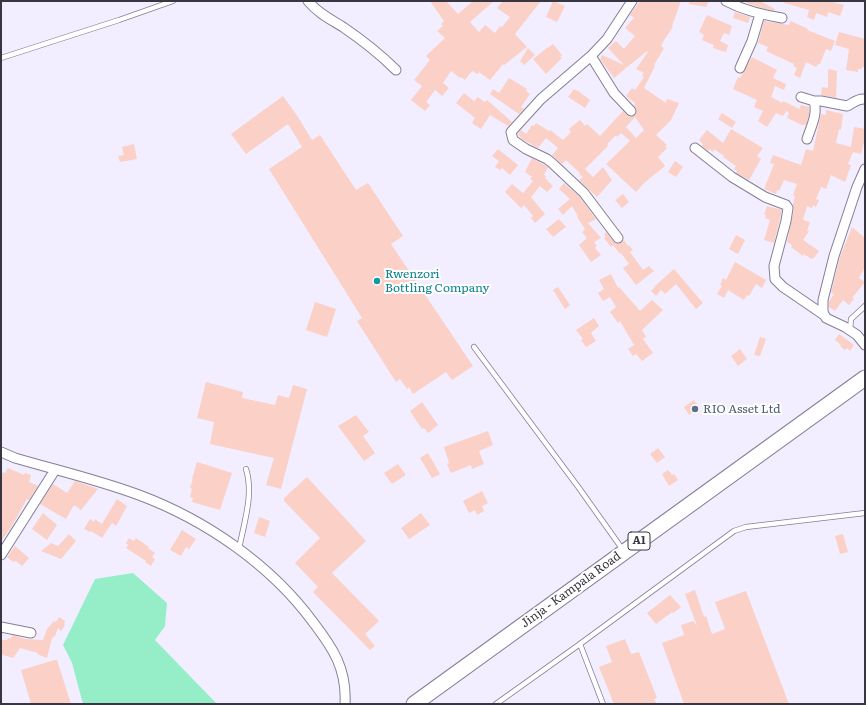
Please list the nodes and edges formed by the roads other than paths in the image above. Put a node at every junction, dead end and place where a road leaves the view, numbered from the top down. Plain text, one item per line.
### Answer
1 (173, 1) edge
2 (308, 1) edge
3 (632, 1) edge
4 (726, 1) edge
5 (760, 14) junction
6 (782, 18) dead end
7 (591, 56) junction
8 (1, 58) edge
9 (740, 68) dead end
10 (396, 70) dead end
11 (802, 97) dead end
12 (865, 99) edge
13 (814, 101) junction
14 (631, 111) dead end
15 (807, 139) dead end
16 (695, 148) dead end
17 (865, 169) edge
18 (618, 238) dead end
19 (865, 306) edge
20 (824, 315) junction
21 (850, 330) junction
22 (865, 345) edge
23 (474, 347) dead end
24 (865, 378) edge
25 (1, 452) edge
26 (246, 469) dead end
27 (55, 470) junction
28 (865, 513) edge
29 (239, 548) junction
30 (624, 552) junction
31 (1, 556) edge
32 (1, 627) edge
33 (31, 633) dead end
34 (580, 644) junction
35 (345, 704) edge
36 (414, 704) edge
37 (496, 704) edge
38 (603, 704) edge

1 - 8 lane
2 - 10 street
3 - 7 street
4 - 5 street
5 - 6 street
5 - 9 street
7 - 14 street
7 - 18 street
11 - 13 street
12 - 13 street
13 - 15 street
16 - 20 street
17 - 20 street
19 - 21 lane
20 - 21 street
21 - 22 street
23 - 30 lane
24 - 30 highway, Jinja - Kampala Road / A1
25 - 27 street
26 - 29 lane
27 - 29 street
27 - 31 street
28 - 34 lane
29 - 35 street
30 - 36 highway, Jinja - Kampala Road / A1
32 - 33 street
34 - 37 lane
34 - 38 lane

